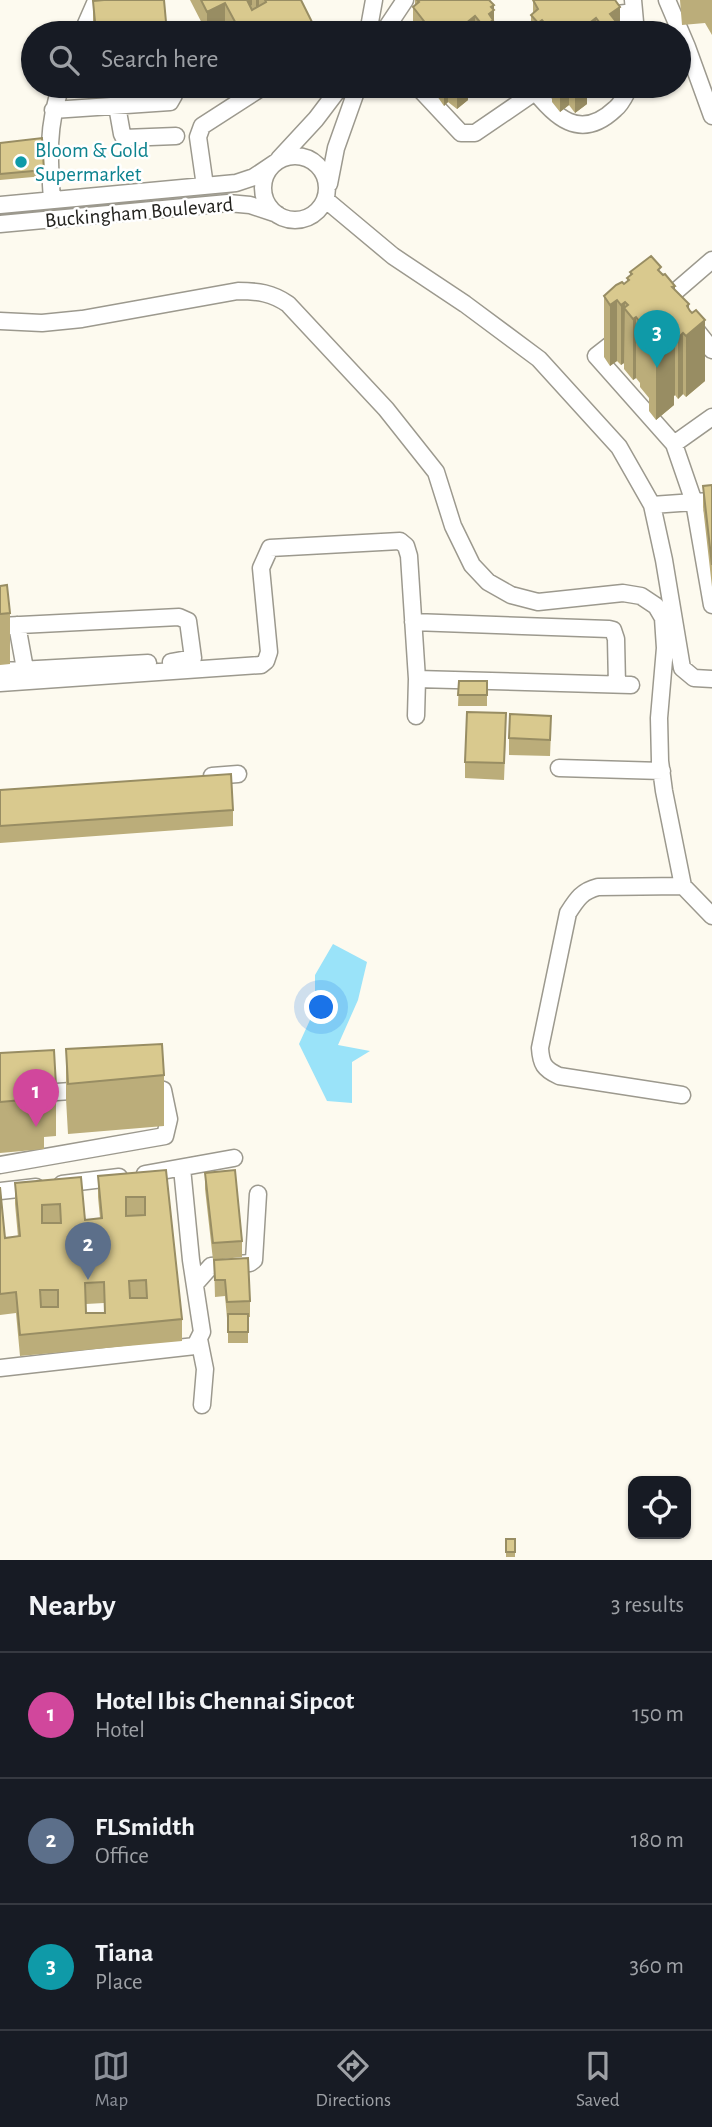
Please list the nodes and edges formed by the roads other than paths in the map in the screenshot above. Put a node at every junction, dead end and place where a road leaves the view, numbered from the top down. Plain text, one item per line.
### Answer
1 (374, 0) edge
2 (382, 0) edge
3 (405, 0) edge
4 (667, 0) edge
5 (96, 1) edge
6 (633, 6) edge
7 (578, 18) edge
8 (87, 21) edge
9 (370, 21) edge
10 (391, 21) edge
11 (676, 21) edge
12 (691, 58) edge
13 (57, 98) edge
14 (172, 98) edge
15 (245, 98) edge
16 (332, 98) edge
17 (354, 98) edge
18 (428, 98) edge
19 (521, 98) edge
20 (541, 98) edge
21 (623, 98) edge
22 (117, 106) junction
23 (53, 110) junction
24 (712, 116) edge
25 (176, 136) dead end
26 (276, 162) junction
27 (205, 186) junction
28 (327, 195) junction
29 (52, 200) junction
30 (0, 205) edge
31 (277, 215) junction
32 (0, 224) edge
33 (712, 260) edge
34 (678, 307) junction
35 (649, 313) edge
36 (0, 321) edge
37 (628, 331) edge
38 (712, 350) edge
39 (712, 417) edge
40 (674, 444) junction
41 (712, 501) edge
42 (694, 502) junction
43 (652, 505) junction
44 (712, 606) edge
45 (413, 622) junction
46 (17, 625) junction
47 (0, 626) edge
48 (25, 669) junction
49 (0, 671) edge
50 (416, 679) junction
51 (712, 679) edge
52 (0, 683) edge
53 (416, 716) dead end
54 (559, 768) dead end
55 (662, 771) junction
56 (238, 774) dead end
57 (198, 777) edge
58 (683, 887) junction
59 (712, 916) edge
60 (128, 1087) edge
61 (103, 1089) edge
62 (682, 1095) dead end
63 (0, 1096) edge
64 (234, 1158) dead end
65 (0, 1165) edge
66 (182, 1168) junction
67 (0, 1191) edge
68 (258, 1194) dead end
69 (196, 1283) junction
70 (199, 1339) junction
71 (0, 1368) edge
72 (202, 1405) dead end

1 - 9 street
2 - 3 street
3 - 10 street
4 - 11 street
5 - 8 street
6 - 7 street
12 - 24 street
13 - 23 street
14 - 22 street
15 - 27 street
16 - 26 street, Buckingham Boulevard
17 - 28 street
18 - 19 street
20 - 21 street
22 - 23 street
22 - 25 street
23 - 29 street
26 - 27 street, Buckingham Boulevard
26 - 28 street, Buckingham Boulevard
26 - 31 street, Buckingham Boulevard
27 - 29 street, Buckingham Boulevard
28 - 31 street, Buckingham Boulevard
28 - 43 street
29 - 30 street, Buckingham Boulevard
31 - 32 street, Buckingham Boulevard
33 - 34 street
34 - 35 street
34 - 38 street
36 - 55 street
37 - 40 street
39 - 40 street
40 - 42 street
41 - 42 street
42 - 43 street
42 - 44 street
43 - 51 street
45 - 50 street
45 - 50 street
45 - 52 street
46 - 47 street
46 - 48 street
46 - 48 street
48 - 49 street
50 - 53 street
54 - 55 street
55 - 58 street
56 - 57 street
58 - 59 street
58 - 62 street
60 - 65 street
61 - 63 street
64 - 66 street
66 - 67 street
66 - 69 street
68 - 69 street
69 - 70 street
70 - 71 street
70 - 72 street

